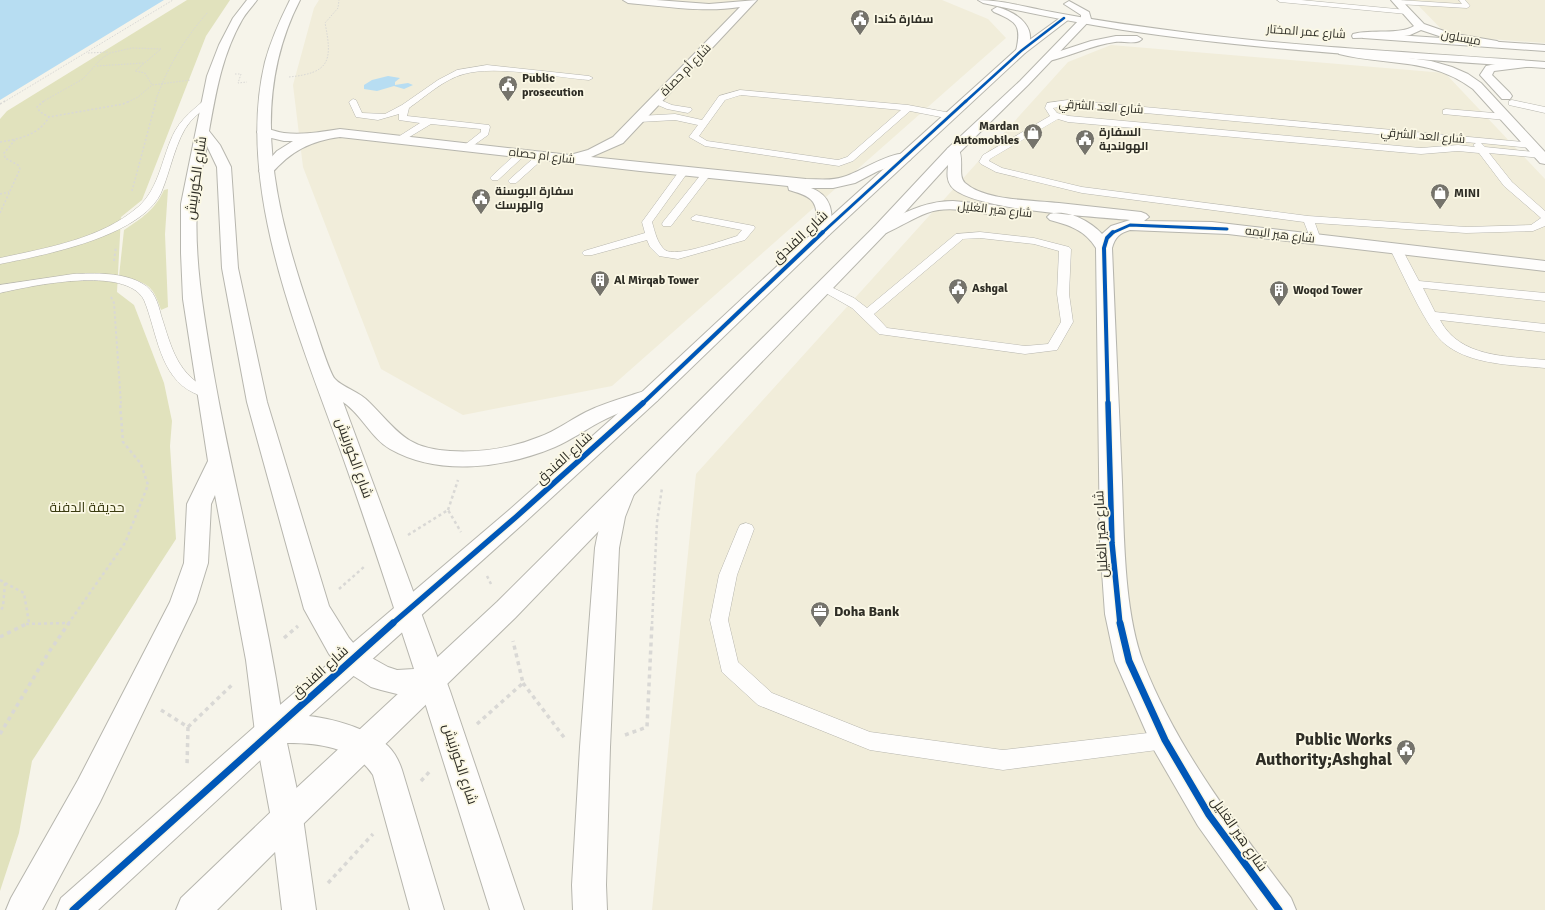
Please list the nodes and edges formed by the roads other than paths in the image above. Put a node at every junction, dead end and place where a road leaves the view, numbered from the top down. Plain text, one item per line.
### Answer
1 (252, 0) edge
2 (295, 0) edge
3 (628, 0) edge
4 (751, 0) edge
5 (1013, 0) edge
6 (1280, 0) edge
7 (1374, 0) edge
8 (1462, 0) edge
9 (978, 1) edge
10 (1033, 1) edge
11 (1397, 1) edge
12 (1057, 2) dead end
13 (708, 6) junction
14 (1407, 12) junction
15 (1088, 15) junction
16 (1064, 18) junction
17 (731, 24) junction
18 (1420, 26) junction
19 (1301, 37) dead end
20 (1228, 40) junction
21 (1504, 45) junction
22 (1545, 48) edge
23 (1328, 49) junction
24 (1021, 51) junction
25 (1049, 58) junction
26 (1532, 64) junction
27 (1545, 65) edge
28 (589, 78) dead end
29 (656, 101) junction
30 (206, 102) junction
31 (353, 102) dead end
32 (1512, 103) junction
33 (406, 107) junction
34 (908, 108) junction
35 (1536, 108) junction
36 (705, 110) junction
37 (1444, 110) dead end
38 (1545, 110) edge
39 (1503, 115) junction
40 (1545, 115) edge
41 (951, 116) junction
42 (1057, 116) junction
43 (388, 117) junction
44 (402, 118) junction
45 (639, 119) junction
46 (1529, 120) dead end
47 (429, 121) junction
48 (703, 123) junction
49 (202, 131) junction
50 (264, 132) junction
51 (313, 137) junction
52 (402, 139) junction
53 (618, 140) junction
54 (1475, 141) junction
55 (467, 147) junction
56 (1482, 150) junction
57 (953, 151) junction
58 (1539, 153) edge
59 (522, 154) junction
60 (541, 156) junction
61 (906, 157) junction
62 (557, 158) junction
63 (640, 167) junction
64 (266, 172) junction
65 (683, 172) junction
66 (706, 174) junction
67 (495, 178) dead end
68 (513, 181) dead end
69 (772, 181) junction
70 (1212, 208) junction
71 (1545, 216) edge
72 (696, 218) dead end
73 (1308, 219) junction
74 (1545, 220) edge
75 (667, 224) dead end
76 (1229, 229) junction
77 (880, 230) junction
78 (823, 232) junction
79 (651, 235) junction
80 (1316, 240) junction
81 (1104, 248) junction
82 (1396, 249) junction
83 (588, 253) dead end
84 (0, 261) edge
85 (1545, 266) edge
86 (1415, 284) junction
87 (823, 288) junction
88 (0, 289) edge
89 (1545, 297) edge
90 (868, 313) junction
91 (1431, 315) junction
92 (1545, 328) edge
93 (1545, 364) edge
94 (327, 383) junction
95 (207, 394) junction
96 (650, 396) junction
97 (219, 460) junction
98 (625, 489) junction
99 (746, 529) dead end
100 (408, 612) junction
101 (352, 660) junction
102 (432, 680) junction
103 (270, 732) junction
104 (1165, 740) junction
105 (364, 746) junction
106 (287, 818) junction
107 (23, 910) edge
108 (73, 910) edge
109 (193, 910) edge
110 (299, 910) edge
111 (427, 910) edge
112 (507, 910) edge
113 (590, 910) edge
114 (1279, 910) edge

1 - 30 street, شارع الكورنيش
2 - 50 street, شارع الكورنيش
3 - 13 street
4 - 13 street
4 - 17 street, شارع أم حصاة
5 - 10 street
6 - 14 lane
7 - 14 lane
8 - 11 lane
9 - 16 street
9 - 24 street
11 - 14 street, ميسلون
12 - 15 street, شارع عمر المختار
13 - 17 street
14 - 18 street, ميسلون
15 - 16 street
15 - 19 street
15 - 20 street, شارع عمر المختار
15 - 25 street
16 - 24 street, شارع الفندق
17 - 29 street, شارع أم حصاة
18 - 21 street, ميسلون
18 - 21 street, شارع عمر المختار
20 - 23 street, شارع عمر المختار
20 - 25 street
21 - 22 street, شارع عمر المختار
23 - 26 street, شارع عمر المختار
23 - 39 street
24 - 41 street, شارع الفندق
25 - 57 street
26 - 27 street, شارع عمر المختار
26 - 32 street
28 - 33 lane
29 - 36 lane
29 - 45 street, شارع أم حصاة
30 - 49 street, شارع الكورنيش
30 - 84 lane
31 - 43 lane
32 - 35 lane
32 - 46 street
33 - 43 lane
33 - 44 lane
34 - 36 lane
34 - 41 lane
34 - 48 lane
35 - 38 lane
35 - 40 lane
36 - 48 lane
37 - 39 lane
39 - 58 street
41 - 61 street, شارع الفندق
42 - 54 lane, شارع العد الشرقي
42 - 56 lane, شارع العد الشرقي
42 - 70 lane
43 - 44 lane
44 - 47 lane
45 - 48 lane
45 - 53 street, شارع أم حصاة
47 - 52 lane
47 - 55 lane
49 - 95 street, شارع الكورنيش
49 - 101 street
50 - 51 street, شارع ام حصاه
50 - 64 street, شارع الكورنيش
51 - 52 street, شارع ام حصاه
51 - 64 street, شارع ام حصاه
52 - 55 street, شارع ام حصاه
53 - 62 street, شارع أم حصاة
53 - 63 street
54 - 56 lane
54 - 58 lane, شارع العد الشرقي
55 - 59 street, شارع ام حصاه
56 - 58 lane, شارع العد الشرقي
56 - 71 lane
57 - 76 street, شارع هير اليمه
57 - 77 street
59 - 60 street, شارع ام حصاه
59 - 67 lane
60 - 62 street, شارع ام حصاه
60 - 68 lane
61 - 69 street, شارع ام حصاه
61 - 78 street, شارع الفندق
62 - 63 street, شارع ام حصاه
63 - 65 street, شارع ام حصاه
64 - 94 street, شارع الكورنيش
65 - 66 street, شارع ام حصاه
65 - 79 lane
66 - 69 street, شارع ام حصاه
66 - 75 lane
69 - 78 street, شارع ام حصاه
70 - 73 lane
70 - 76 lane
72 - 79 lane
73 - 74 lane
73 - 80 lane
76 - 80 street, شارع هير اليمه
76 - 81 street, شارع هير الغليل
77 - 81 street, شارع هير الغليل
77 - 87 street
78 - 96 street, شارع الفندق
79 - 83 lane
80 - 82 street, شارع هير اليمه
81 - 104 street, شارع هير الغليل
82 - 85 street, شارع هير اليمه
82 - 86 lane
86 - 89 lane
86 - 91 lane
87 - 90 lane
87 - 98 street
88 - 95 lane
90 - 90 lane
91 - 92 lane
91 - 93 lane
94 - 96 street
94 - 100 street, شارع الكورنيش
95 - 97 street, شارع الكورنيش
96 - 100 street, شارع الفندق
97 - 103 street, شارع الكورنيش
97 - 107 street
98 - 102 street
98 - 113 street
99 - 104 lane
100 - 101 street, شارع الفندق
100 - 102 street, شارع الكورنيش
101 - 102 street
101 - 103 street, شارع الفندق
102 - 105 street
102 - 112 street, شارع الكورنيش
103 - 105 street
103 - 106 street, شارع الكورنيش
103 - 108 street, شارع الفندق
104 - 114 street, شارع هير الغليل
105 - 106 street
105 - 111 street
106 - 109 street
106 - 110 street, شارع الكورنيش

